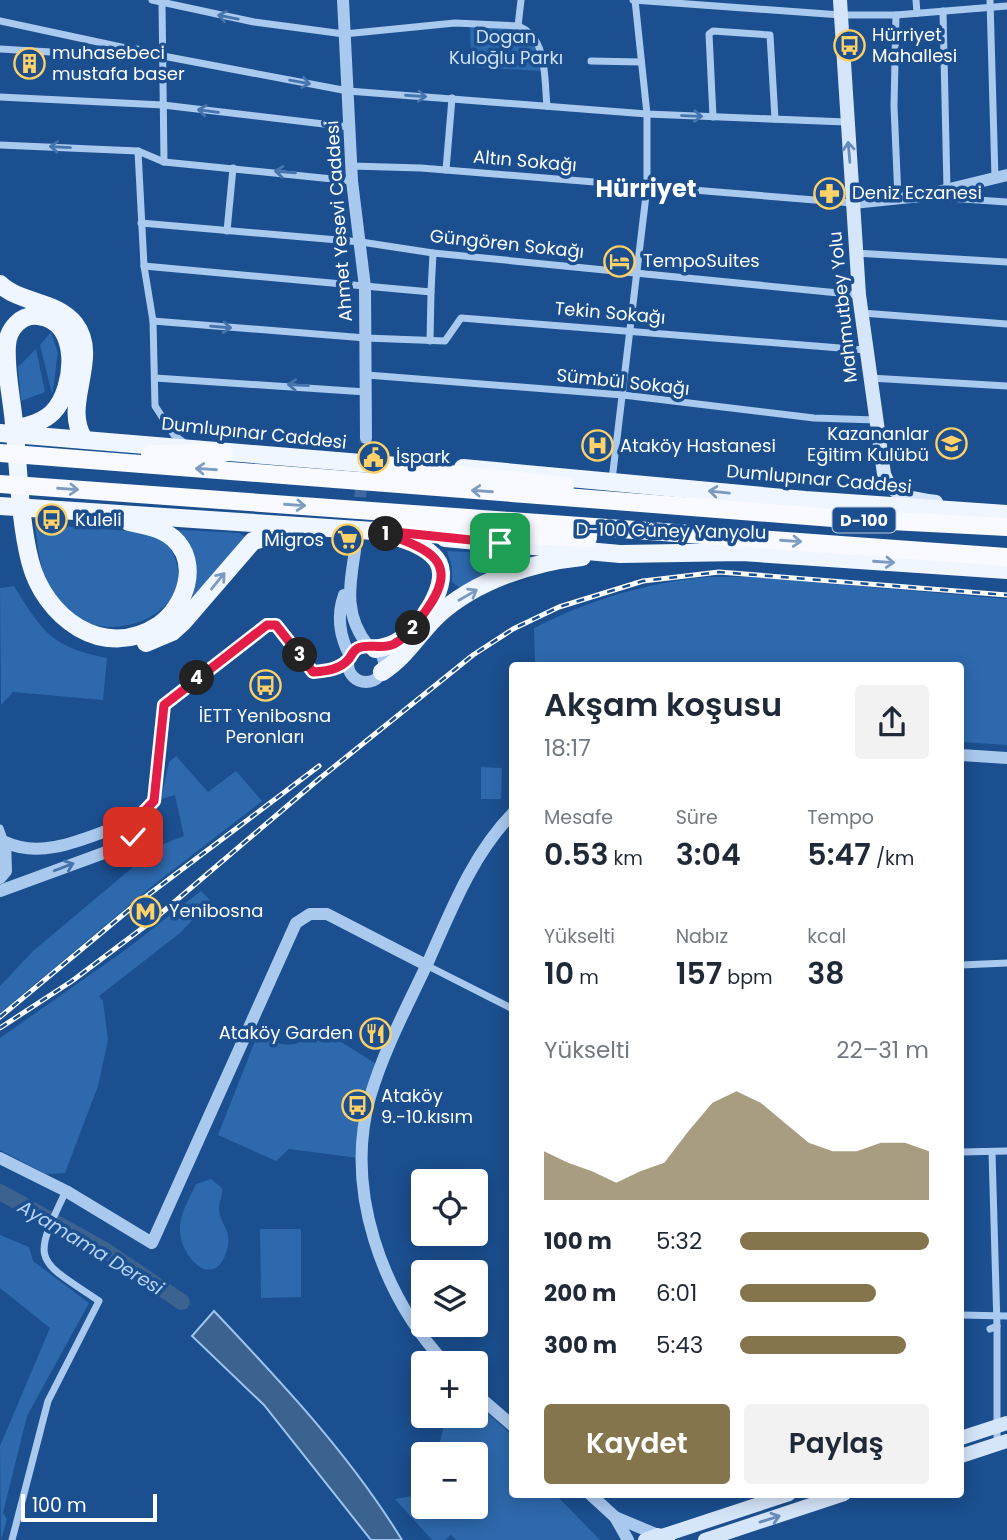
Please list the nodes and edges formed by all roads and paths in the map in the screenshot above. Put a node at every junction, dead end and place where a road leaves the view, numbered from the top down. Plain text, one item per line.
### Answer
1 (152, 0) edge
2 (343, 0) edge
3 (521, 0) edge
4 (634, 0) edge
5 (916, 0) edge
6 (162, 2) edge
7 (990, 4) edge
8 (1007, 6) edge
9 (840, 7) edge
10 (943, 11) junction
11 (917, 13) junction
12 (896, 15) junction
13 (0, 21) edge
14 (518, 26) junction
15 (344, 34) junction
16 (0, 49) edge
17 (138, 49) junction
18 (163, 56) junction
19 (591, 61) dead end
20 (641, 62) junction
21 (348, 90) junction
22 (0, 97) edge
23 (453, 98) junction
24 (163, 105) junction
25 (547, 106) junction
26 (647, 114) junction
27 (713, 117) junction
28 (775, 119) junction
29 (846, 121) junction
30 (349, 127) junction
31 (0, 145) edge
32 (138, 150) junction
33 (164, 162) junction
34 (351, 166) junction
35 (233, 168) junction
36 (446, 170) junction
37 (1001, 176) edge
38 (352, 181) junction
39 (647, 187) junction
40 (947, 189) junction
41 (921, 196) junction
42 (898, 198) junction
43 (1007, 202) edge
44 (853, 203) junction
45 (141, 223) junction
46 (228, 232) junction
47 (361, 242) junction
48 (433, 253) junction
49 (855, 253) junction
50 (1007, 262) edge
51 (144, 267) junction
52 (637, 275) junction
53 (0, 284) edge
54 (365, 287) junction
55 (431, 292) junction
56 (859, 295) junction
57 (861, 313) junction
58 (153, 321) junction
59 (1007, 324) edge
60 (0, 330) edge
61 (630, 330) junction
62 (366, 338) junction
63 (430, 341) junction
64 (865, 350) junction
65 (8, 369) junction
66 (366, 375) junction
67 (155, 378) junction
68 (869, 378) junction
69 (1007, 386) edge
70 (366, 392) junction
71 (0, 395) edge
72 (623, 395) junction
73 (876, 420) junction
74 (0, 431) edge
75 (366, 438) tunnel mouth
76 (83, 439) junction
77 (192, 448) junction
78 (0, 452) edge
79 (224, 453) junction
80 (382, 467) junction
81 (612, 480) junction
82 (0, 484) edge
83 (0, 506) edge
84 (721, 508) junction
85 (81, 511) junction
86 (1007, 514) edge
87 (328, 526) junction
88 (1007, 527) edge
89 (375, 530) junction
90 (699, 535) junction
91 (22, 545) junction
92 (355, 551) tunnel mouth
93 (621, 554) junction
94 (1007, 557) edge
95 (1007, 570) edge
96 (350, 582) junction
97 (165, 628) junction
98 (372, 648) junction
99 (350, 658) junction
100 (382, 673) junction
101 (964, 755) edge
102 (1007, 758) edge
103 (509, 818) edge
104 (136, 820) junction
105 (0, 828) edge
106 (3, 840) edge
107 (3, 875) edge
108 (16, 885) junction
109 (0, 891) edge
110 (1007, 963) edge
111 (426, 965) junction
112 (964, 965) edge
113 (509, 1007) edge
114 (1007, 1151) edge
115 (964, 1152) edge
116 (992, 1152) junction
117 (0, 1158) edge
118 (64, 1195) junction
119 (964, 1315) edge
120 (997, 1316) junction
121 (1007, 1316) edge
122 (436, 1351) edge
123 (488, 1404) edge
124 (509, 1423) edge
125 (1002, 1424) edge
126 (964, 1437) edge
127 (1002, 1443) edge
128 (964, 1455) edge
129 (594, 1498) edge
130 (777, 1498) edge
131 (832, 1498) edge
132 (615, 1517) junction
133 (658, 1538) edge
134 (12, 1540) edge
135 (628, 1540) edge
136 (705, 1540) edge

1 - 6 street
2 - 15 street, Ahmet Yesevi Caddesi
3 - 14 street
4 - 9 street
4 - 20 street
5 - 11 street
15 -> 6 street
6 - 18 street
7 - 8 street
7 - 10 street
7 - 37 street
9 - 12 street
9 - 29 main road, Mahmutbey Yolu
10 - 11 street
10 - 40 street
11 - 12 street
12 - 42 street
13 - 17 street
14 - 15 street
14 - 25 street
15 - 21 street, Ahmet Yesevi Caddesi
16 - 17 street
17 - 18 street
18 -> 21 street
18 - 24 street
19 - 20 street
20 - 26 street
21 -> 23 street
21 - 30 street, Ahmet Yesevi Caddesi
22 - 24 street
23 - 25 street
23 - 36 street, Altın Sokağı
30 -> 24 street
24 - 33 street
25 - 26 street
26 -> 27 street
26 - 39 street
27 - 28 street
27 - 28 street
28 - 29 street
44 -> 29 main road, Mahmutbey Yolu
30 - 34 street, Ahmet Yesevi Caddesi
32 -> 31 street
32 - 33 street
32 - 45 street
33 - 35 street
34 - 36 street, Altın Sokağı
34 - 38 street, Ahmet Yesevi Caddesi
38 -> 35 street
35 - 46 street
36 - 39 street, Altın Sokağı
37 - 40 street
38 - 47 street, Ahmet Yesevi Caddesi
39 - 44 street, Altın Sokağı
39 - 52 street
40 - 41 street
41 - 42 street
41 - 43 street
42 - 44 street
44 - 49 main road, Mahmutbey Yolu
45 - 46 street, Güngören Sokağı
45 - 51 street
46 - 47 street, Güngören Sokağı
47 - 48 street, Güngören Sokağı
47 - 54 street, Ahmet Yesevi Caddesi
48 - 52 street, Güngören Sokağı
48 - 55 street
49 - 50 street
49 - 56 main road, Mahmutbey Yolu
51 - 54 street
51 - 58 street
52 - 56 street, Güngören Sokağı
52 - 61 street
53 - 76 main road
54 - 55 street
54 - 62 street, Ahmet Yesevi Caddesi
55 - 63 street
56 - 57 main road, Mahmutbey Yolu
57 - 59 street
57 - 64 main road, Mahmutbey Yolu
58 -> 62 street
58 - 67 street
60 - 65 main road
61 - 63 street, Tekin Sokağı
61 - 64 street, Tekin Sokağı
61 - 72 street
62 - 63 street
62 - 66 street, Ahmet Yesevi Caddesi
64 - 68 main road, Mahmutbey Yolu
65 - 74 main road
65 - 91 main road
66 - 70 street, Ahmet Yesevi Caddesi
66 - 72 street, Sümbül Sokağı
70 -> 67 street
67 - 77 street
68 - 69 street
68 - 73 main road, Mahmutbey Yolu
70 - 75 street, Ahmet Yesevi Caddesi
71 - 91 main road
72 - 73 street, Sümbül Sokağı
72 - 81 street
73 - 86 main road, Mahmutbey Yolu
74 - 76 main road, Dumlupınar Caddesi
76 - 77 main road, Dumlupınar Caddesi
77 - 79 main road, Dumlupınar Caddesi
78 - 79 highway
84 -> 78 highway, D-100
79 - 80 main road, Dumlupınar Caddesi
80 - 81 main road, Dumlupınar Caddesi
80 - 84 highway
86 -> 81 main road, Dumlupınar Caddesi
82 -> 90 highway, D-100
83 - 85 main road, D-100 Güney Yanyolu
84 - 88 highway, D-100
85 - 87 main road, D-100 Güney Yanyolu
85 - 97 main road
87 - 89 main road, D-100 Güney Yanyolu
97 -> 87 main road
89 - 90 highway
89 - 93 main road, D-100 Güney Yanyolu
89 - 98 main road
90 -> 94 highway, D-100
91 - 97 main road
92 - 96 street
93 -> 95 main road, D-100 Güney Yanyolu
100 -> 93 main road
96 - 98 street
96 - 99 street
98 - 99 street
98 - 100 street
99 - 100 street
99 - 104 street
101 - 102 street
103 - 111 street
104 - 106 street
108 -> 104 street
105 - 106 street
106 - 107 street
107 - 108 street
108 - 109 street
110 - 112 street
111 - 113 street
111 - 118 street
111 - 122 street
114 - 116 street
115 - 116 street
116 - 120 street
117 - 118 street
118 - 134 street
119 - 120 street
120 - 121 street
120 - 125 street
123 - 124 street
125 - 126 main road
125 - 127 street
127 - 128 main road
129 - 132 street
130 - 133 main road
136 -> 131 main road
132 - 133 street
132 - 135 street

